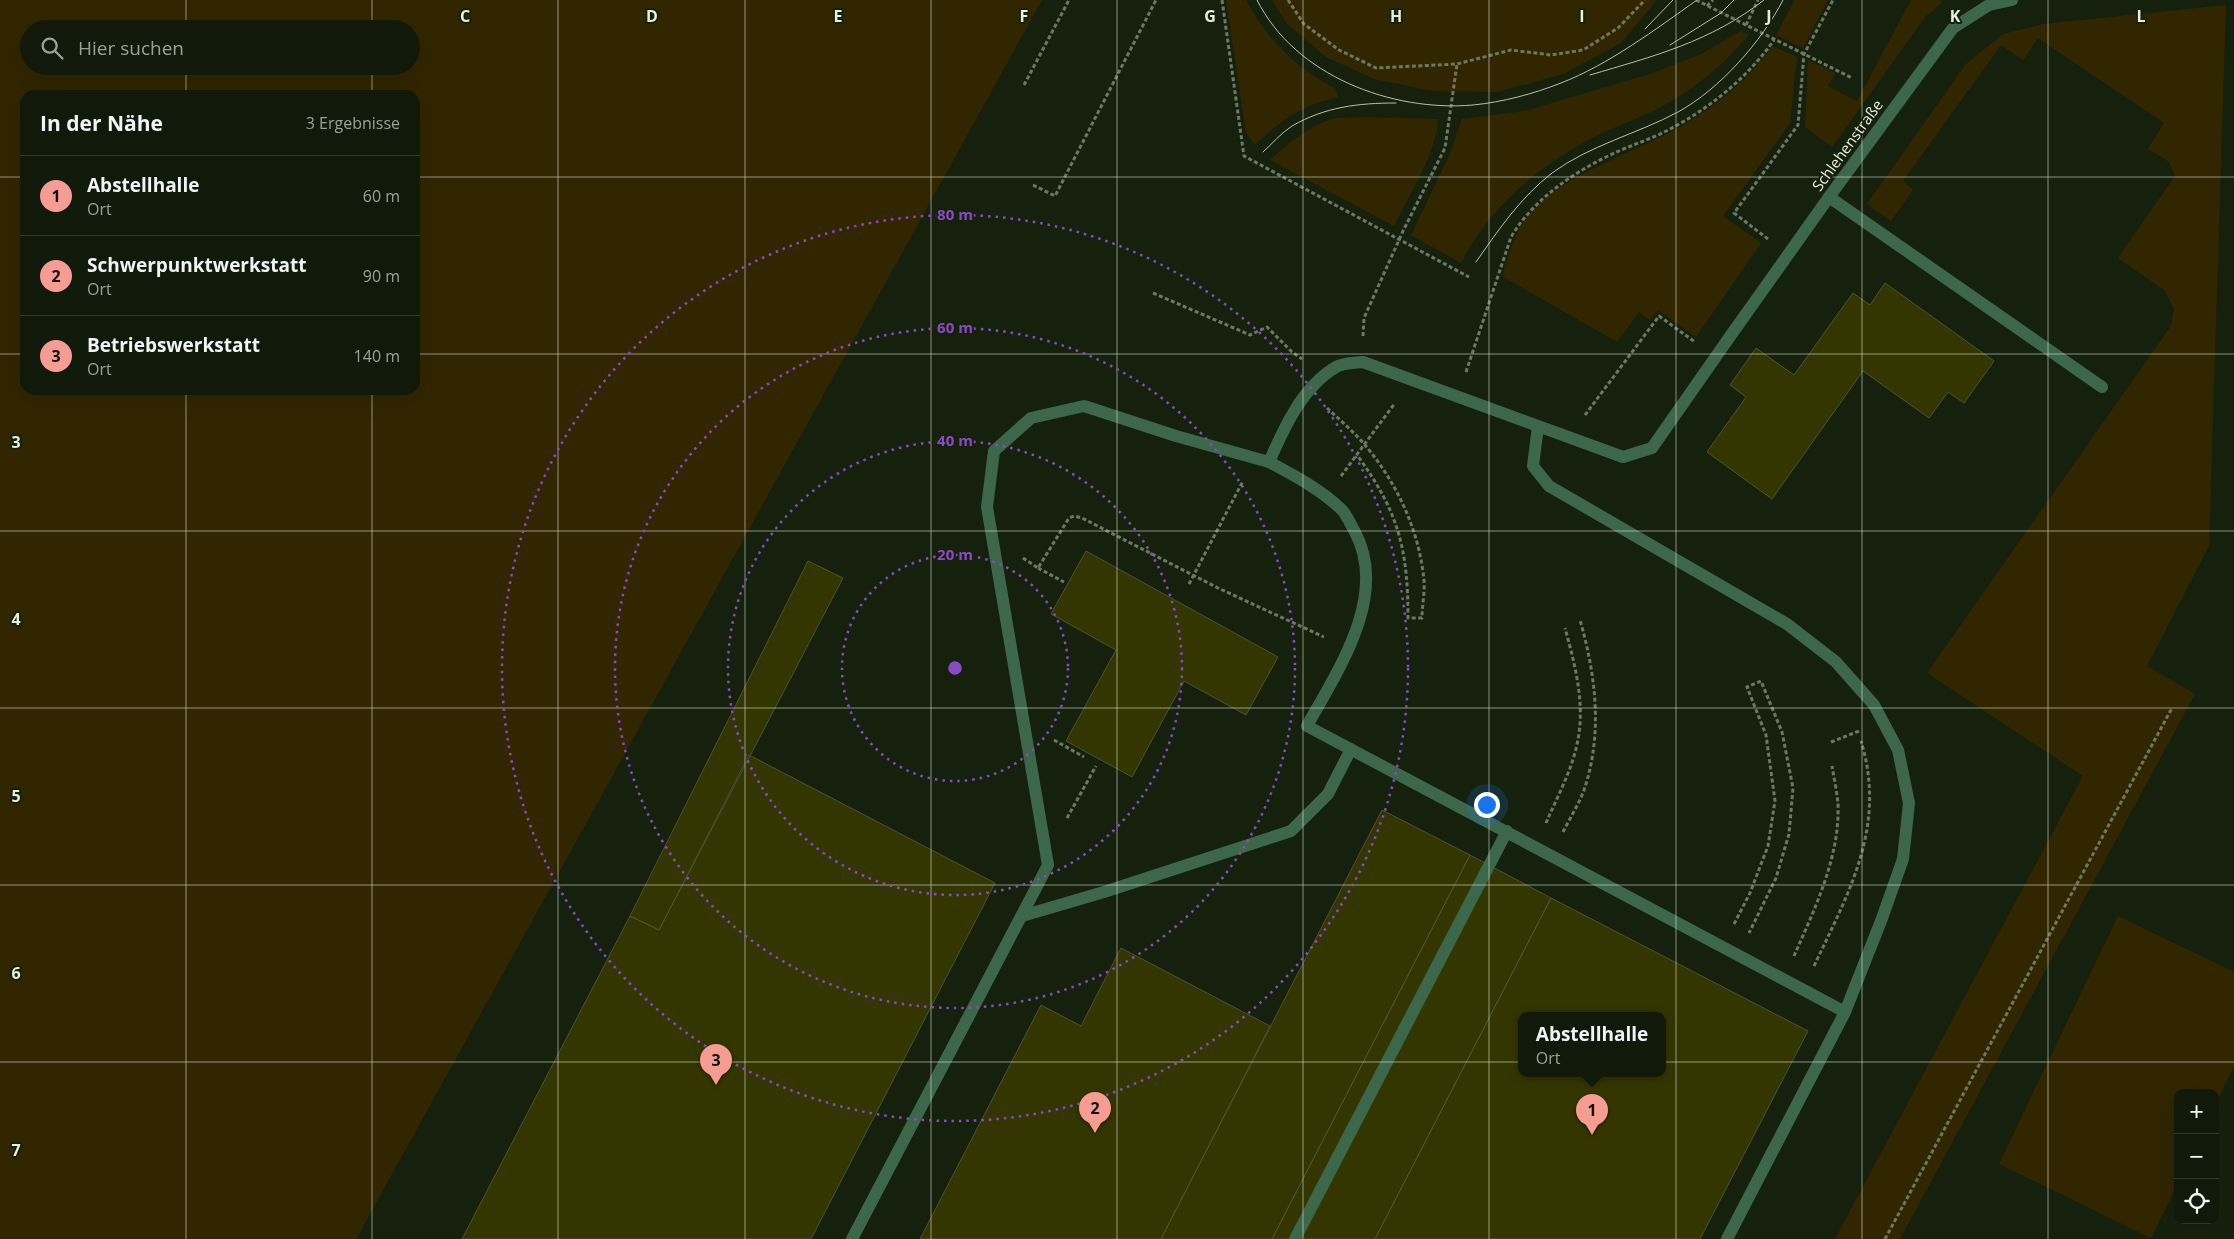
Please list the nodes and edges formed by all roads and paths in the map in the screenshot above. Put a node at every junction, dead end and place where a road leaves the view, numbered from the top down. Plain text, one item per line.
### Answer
1 (1069, 0) edge
2 (1156, 0) edge
3 (1222, 0) edge
4 (1288, 0) edge
5 (1645, 0) edge
6 (1696, 0) edge
7 (1713, 0) edge
8 (1758, 0) edge
9 (1833, 0) edge
10 (2012, 0) edge
11 (1707, 6) junction
12 (1746, 25) junction
13 (1774, 40) junction
14 (1804, 54) junction
15 (1457, 64) junction
16 (1852, 78) dead end
17 (1024, 85) dead end
18 (1033, 185) dead end
19 (1829, 197) junction
20 (1400, 239) junction
21 (1789, 254) junction
22 (1469, 276) dead end
23 (1153, 293) dead end
24 (1716, 357) junction
25 (1362, 362) junction
26 (1325, 375) junction
27 (1412, 380) junction
28 (2102, 387) dead end
29 (1309, 390) junction
30 (1458, 397) junction
31 (1538, 426) junction
32 (1568, 437) junction
33 (1364, 444) junction
34 (1357, 455) junction
35 (1254, 458) junction
36 (1268, 462) junction
37 (1325, 497) junction
38 (993, 538) junction
39 (1038, 568) junction
40 (1194, 576) junction
41 (1064, 582) dead end
42 (1189, 584) dead end
43 (1580, 620) dead end
44 (1565, 628) dead end
45 (1350, 649) junction
46 (2172, 708) dead end
47 (1858, 731) dead end
48 (1351, 749) junction
49 (1096, 766) dead end
50 (1832, 766) dead end
51 (1088, 780) dead end
52 (1507, 832) junction
53 (1535, 847) junction
54 (1551, 855) junction
55 (1022, 916) junction
56 (1723, 946) junction
57 (1738, 955) junction
58 (1784, 979) junction
59 (1802, 989) junction
60 (1845, 1012) junction
61 (852, 1239) edge
62 (1295, 1239) edge
63 (1727, 1239) edge
64 (1885, 1239) edge

1 - 17 path
2 - 18 path
3 - 20 path
4 - 15 path
5 - 15 path
6 - 11 path
7 - 11 path
8 - 12 path
9 - 14 path
10 - 19 street, Schlehenstraße
11 - 12 path
12 - 13 path
13 - 14 path
13 - 30 path
14 - 16 path
14 - 21 path
15 - 20 path
19 - 21 street, Schlehenstraße
19 - 28 street
20 - 22 path
20 - 25 path
21 - 24 street, Schlehenstraße
23 - 26 path
24 - 32 street, Schlehenstraße
24 - 32 path
25 - 26 street
25 - 27 street, Schlehenstraße
26 - 29 street
27 - 30 street, Schlehenstraße
27 - 33 path
29 - 33 path
29 - 36 street
30 - 31 street, Schlehenstraße
31 - 32 street, Schlehenstraße
31 - 60 street
33 - 34 path
33 - 34 path
34 - 37 path
35 - 36 street
35 - 38 street
35 - 40 path
36 - 37 street
37 - 45 street
38 - 39 path
38 - 55 street
39 - 40 path
39 - 41 path
40 - 42 path
40 - 45 path
43 - 54 path
44 - 53 path
45 - 48 street
46 - 64 path
47 - 59 path
48 - 52 street
48 - 55 street
49 - 51 path
50 - 58 path
52 - 53 street
52 - 62 street
53 - 54 street
54 - 56 street
55 - 61 street
56 - 57 street
56 - 57 path
57 - 58 street
58 - 59 street
59 - 60 street
60 - 63 street

